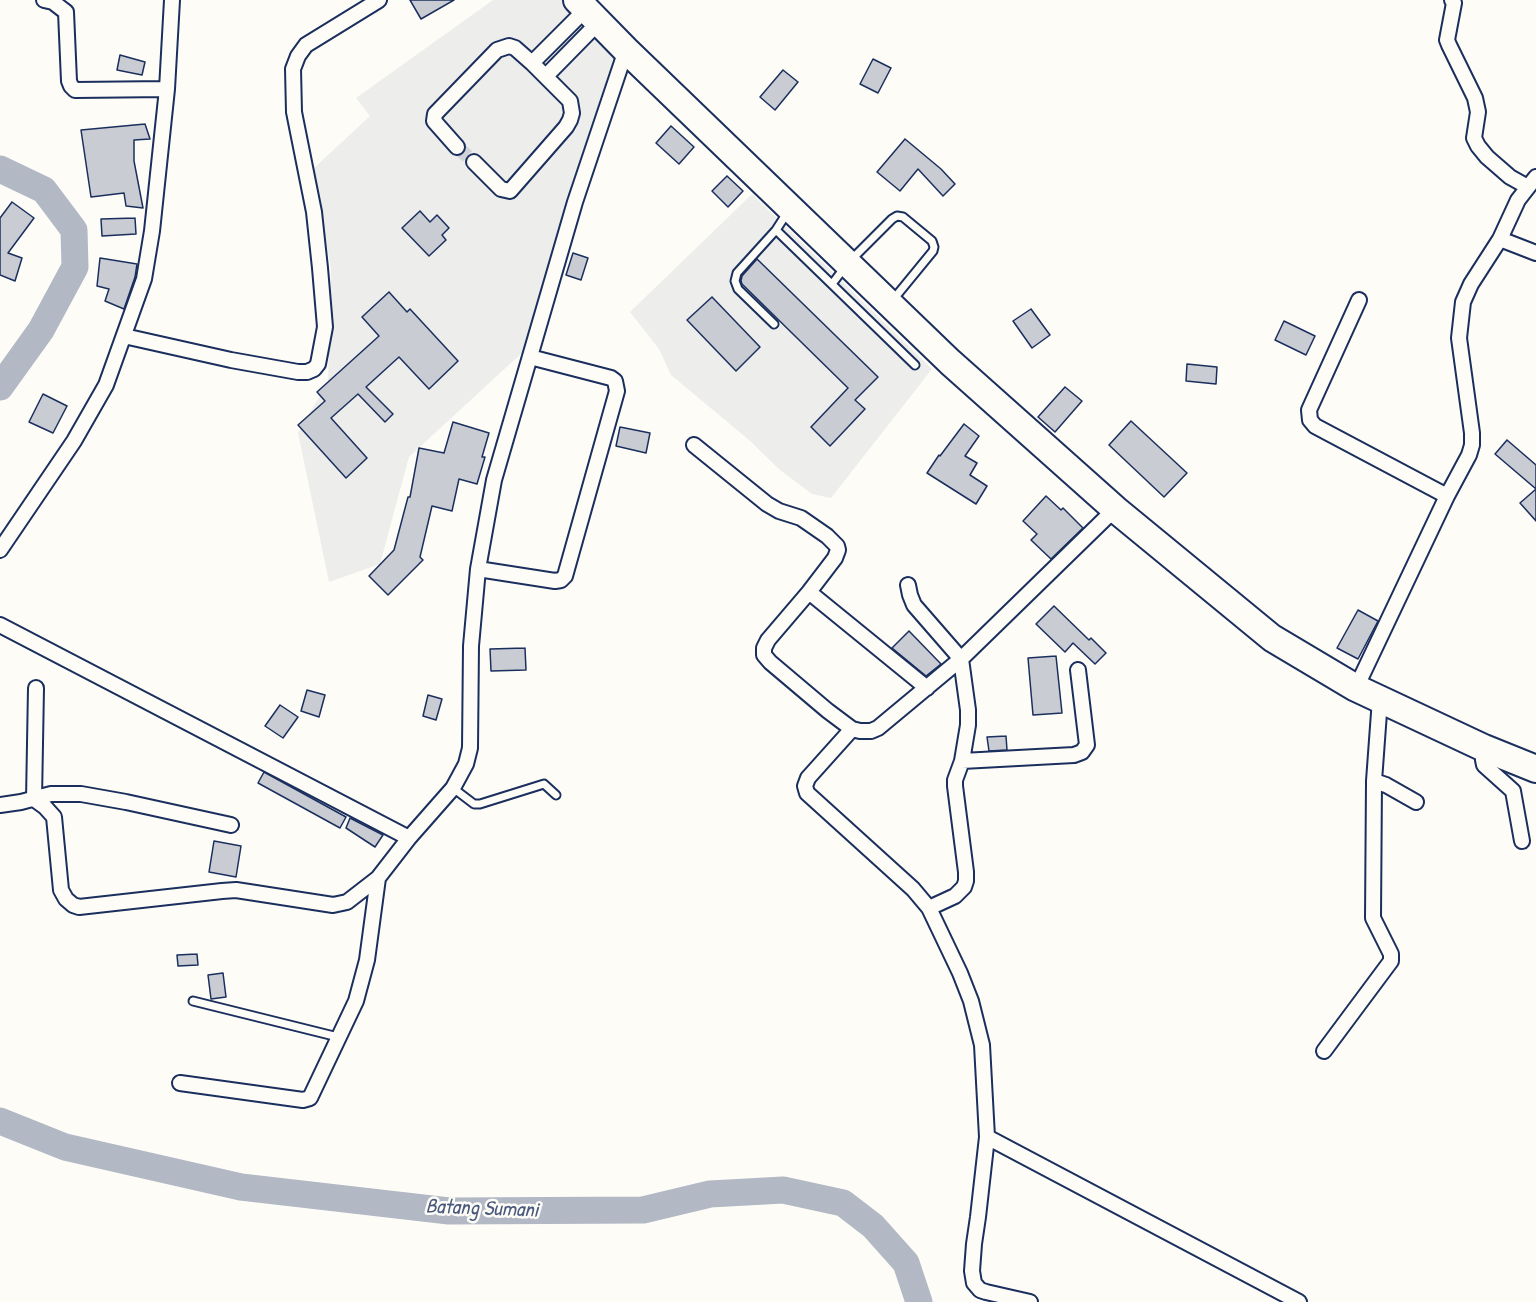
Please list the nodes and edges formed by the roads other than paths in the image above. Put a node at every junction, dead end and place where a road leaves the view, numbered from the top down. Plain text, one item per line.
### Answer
1 (44, 0) edge
2 (172, 0) edge
3 (379, 0) edge
4 (1452, 0) edge
5 (65, 6) edge
6 (587, 10) edge
7 (626, 50) junction
8 (532, 63) junction
9 (546, 76) junction
10 (167, 89) junction
11 (457, 147) tunnel mouth
12 (474, 162) tunnel mouth
13 (1532, 182) edge
14 (790, 208) junction
15 (776, 230) junction
16 (1500, 239) junction
17 (1536, 253) edge
18 (848, 263) junction
19 (832, 284) junction
20 (1359, 300) dead end
21 (890, 304) junction
22 (774, 324) dead end
23 (124, 336) junction
24 (530, 357) junction
25 (915, 365) dead end
26 (694, 445) dead end
27 (1447, 495) junction
28 (1115, 509) junction
29 (0, 550) edge
30 (478, 569) junction
31 (908, 585) dead end
32 (809, 592) junction
33 (0, 625) edge
34 (961, 659) junction
35 (1078, 670) dead end
36 (36, 688) dead end
37 (927, 688) junction
38 (1356, 688) junction
39 (1380, 699) junction
40 (852, 729) junction
41 (1484, 748) junction
42 (962, 761) junction
43 (1536, 769) edge
44 (1374, 781) junction
45 (453, 788) junction
46 (556, 795) dead end
47 (34, 799) junction
48 (1416, 802) dead end
49 (0, 805) edge
50 (231, 825) dead end
51 (409, 838) junction
52 (1522, 841) dead end
53 (378, 878) junction
54 (929, 908) junction
55 (193, 1001) dead end
56 (338, 1037) junction
57 (1324, 1051) dead end
58 (180, 1083) dead end
59 (987, 1137) junction
60 (1030, 1302) edge
61 (1299, 1302) edge

1 - 5 street
2 - 10 street
3 - 23 street
4 - 13 street
5 - 10 street
6 - 7 highway
6 - 8 street
6 - 9 street
7 - 14 highway
7 - 24 street
8 - 9 street
8 - 11 street
9 - 12 street
10 - 23 street
13 - 16 street
14 - 15 lane
14 - 18 highway
15 - 19 lane
15 - 22 lane
16 - 17 street
16 - 27 street
18 - 19 lane
18 - 21 highway
18 - 21 lane
19 - 25 lane
20 - 27 street
21 - 28 highway
23 - 29 street
24 - 30 street
24 - 30 street
26 - 32 street
27 - 38 street
28 - 34 street
28 - 38 highway
30 - 45 street
31 - 34 street
32 - 37 street
32 - 40 street
33 - 51 street
34 - 37 street
34 - 42 street
35 - 42 street
36 - 47 street
37 - 40 street
38 - 39 highway
39 - 41 highway
39 - 44 street
40 - 54 street
41 - 43 highway
41 - 52 street
42 - 54 street
44 - 48 street
44 - 57 street
45 - 46 lane
45 - 51 street
47 - 49 street
47 - 50 street
47 - 53 street
51 - 53 street
53 - 56 street
54 - 59 street
55 - 56 lane
56 - 58 street
59 - 60 street
59 - 61 street

